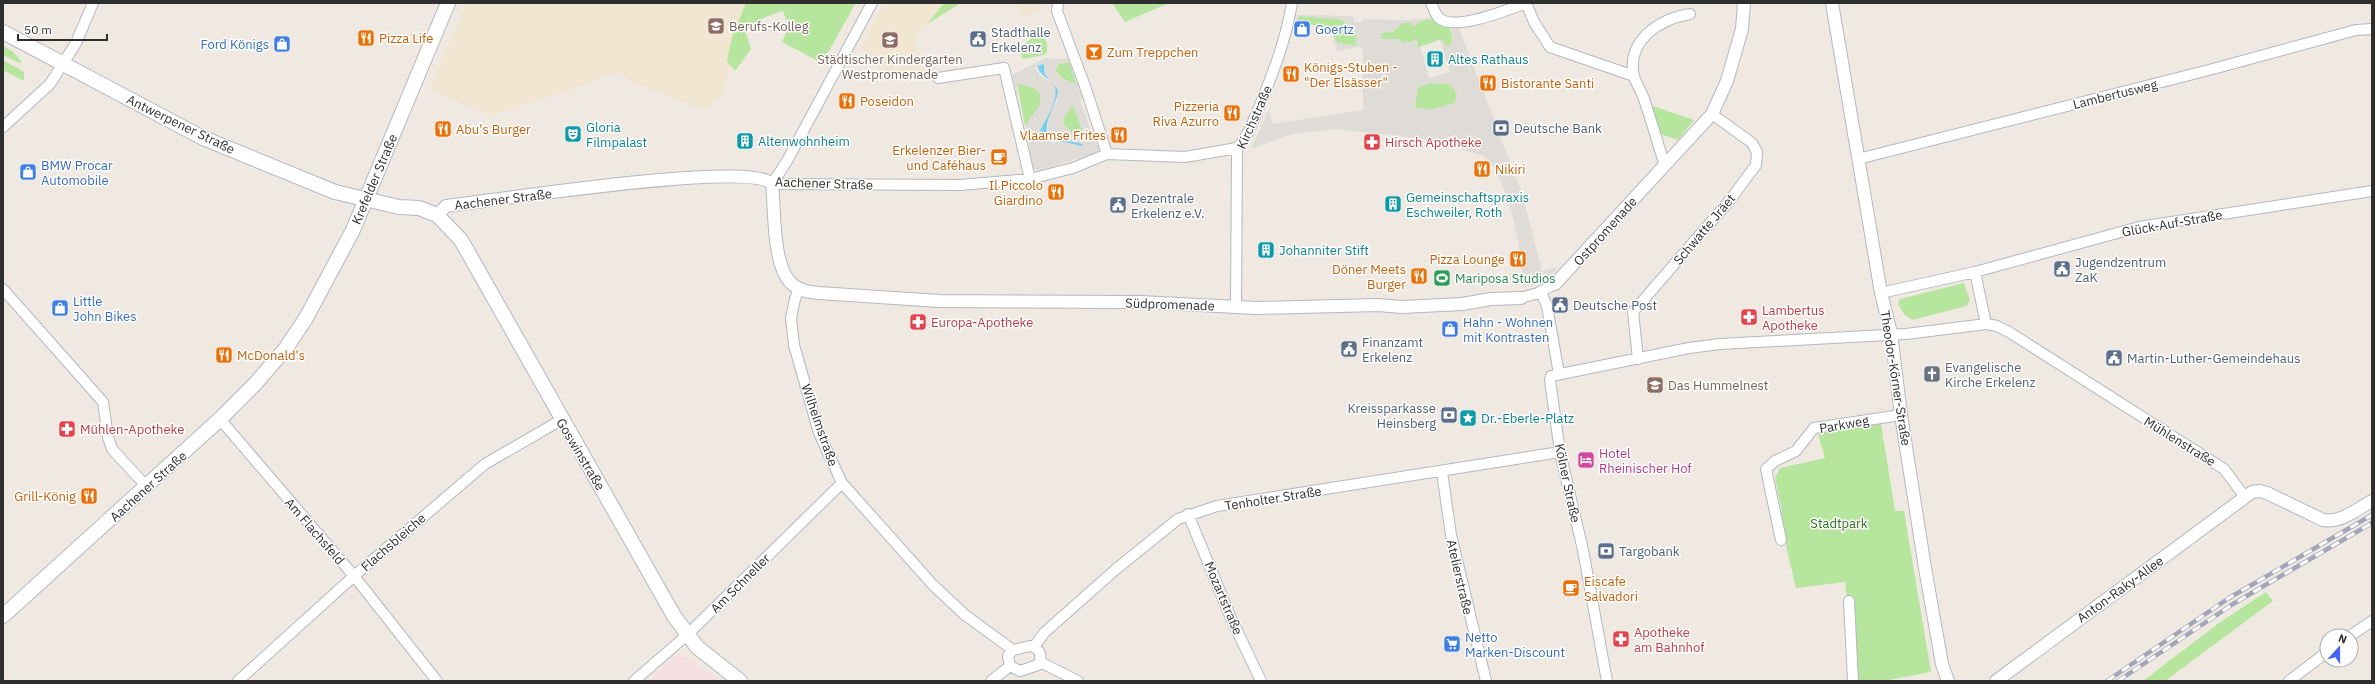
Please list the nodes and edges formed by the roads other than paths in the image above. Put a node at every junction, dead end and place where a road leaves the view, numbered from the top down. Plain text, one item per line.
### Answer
1 (93, 3) edge
2 (448, 3) edge
3 (872, 3) edge
4 (1058, 3) edge
5 (1292, 3) edge
6 (1431, 3) edge
7 (1527, 3) edge
8 (1744, 3) edge
9 (1832, 3) edge
10 (1690, 14) dead end
11 (2372, 30) edge
12 (3, 32) edge
13 (64, 64) junction
14 (1634, 76) junction
15 (938, 78) dead end
16 (1712, 114) junction
17 (3, 127) edge
18 (1237, 148) junction
19 (1107, 154) junction
20 (1858, 159) junction
21 (1665, 166) junction
22 (1030, 179) junction
23 (772, 184) junction
24 (2372, 191) edge
25 (366, 199) junction
26 (437, 215) junction
27 (1975, 272) junction
28 (1555, 284) joint
29 (3, 289) edge
30 (799, 289) junction
31 (1541, 292) junction
32 (1881, 293) junction
33 (1521, 298) joint
34 (1236, 306) junction
35 (1986, 324) junction
36 (1892, 333) junction
37 (286, 348) joint
38 (1638, 359) junction
39 (1559, 374) junction
40 (1901, 415) junction
41 (220, 419) junction
42 (561, 420) junction
43 (1560, 452) junction
44 (1442, 472) junction
45 (842, 483) junction
46 (147, 487) junction
47 (2245, 497) junction
48 (2372, 501) edge
49 (1188, 514) junction
50 (1781, 540) dead end
51 (354, 576) junction
52 (1850, 601) dead end
53 (3, 616) edge
54 (2372, 621) edge
55 (2359, 630) edge
56 (688, 635) junction
57 (1034, 647) junction
58 (1013, 650) junction
59 (2319, 658) edge
60 (1040, 662) junction
61 (1010, 666) junction
62 (238, 681) edge
63 (437, 681) edge
64 (634, 681) edge
65 (740, 681) edge
66 (991, 681) edge
67 (1078, 681) edge
68 (1261, 681) edge
69 (1486, 681) edge
70 (1607, 681) edge
71 (1853, 681) edge
72 (1948, 681) edge
73 (1996, 681) edge
74 (2289, 681) edge

1 - 13 street
2 - 25 main road, Krefelder Straße
3 - 23 street
4 - 19 street
5 - 18 street, Kirchstraße
6 - 7 street
7 - 14 street
8 - 16 street, Ostpromenade
9 - 20 street, Theodor-Körner-Straße
10 - 14 street
11 - 20 street, Lambertusweg
12 - 13 main road, Antwerpener Straße
13 - 17 street
13 - 25 main road, Antwerpener Straße
14 - 21 street
15 - 22 street
16 - 21 street, Ostpromenade
16 - 38 street, Schwatte Jräet
18 - 19 street, Aachener Straße
18 - 34 street, Kirchstraße
19 - 22 street, Aachener Straße
20 - 32 street, Theodor-Körner-Straße
21 - 28 street, Ostpromenade
22 - 23 street, Aachener Straße
23 - 26 street, Aachener Straße
23 - 30 street
24 - 27 street, Glück-Auf-Straße
25 - 26 main road, Aachener Straße
25 - 37 main road, Krefelder Straße
26 - 42 main road, Goswinstraße
27 - 32 street, Glück-Auf-Straße
27 - 35 street
28 - 31 street, Ostpromenade
29 - 46 street
30 - 34 street, Südpromenade
30 - 45 street, Wilhelmstraße
31 - 33 street, Südpromenade
31 - 39 street
32 - 36 street, Theodor-Körner-Straße
33 - 34 street, Südpromenade
35 - 36 street
35 - 47 street, Mühlenstraße
36 - 38 street
36 - 40 street, Theodor-Körner-Straße
37 - 41 main road, Aachener Straße
38 - 39 street
39 - 43 street, Kölner Straße
40 - 50 street, Parkweg
40 - 72 street, Theodor-Körner-Straße
41 - 46 main road, Aachener Straße
41 - 51 street, Am Flachsfeld
42 - 51 street, Flachsbleiche
42 - 56 main road, Goswinstraße
43 - 44 street, Tenholter Straße
43 - 70 street, Kölner Straße
44 - 49 street, Tenholter Straße
44 - 69 street, Atelierstraße
45 - 56 street, Am Schneller
45 - 58 street, Wilhelmstraße
46 - 53 main road, Aachener Straße
47 - 48 street
47 - 73 street, Anton-Raky-Allee
49 - 57 street, Tenholter Straße
49 - 68 street, Mozartstraße
51 - 62 street, Flachsbleiche
51 - 63 street, Am Flachsfeld
52 - 71 street
54 - 55 street
56 - 64 street, Am Schneller
56 - 65 main road, Goswinstraße
57 - 58 street
57 - 60 street
58 - 61 street
59 - 74 street
60 - 61 street
60 - 67 street
61 - 66 street

